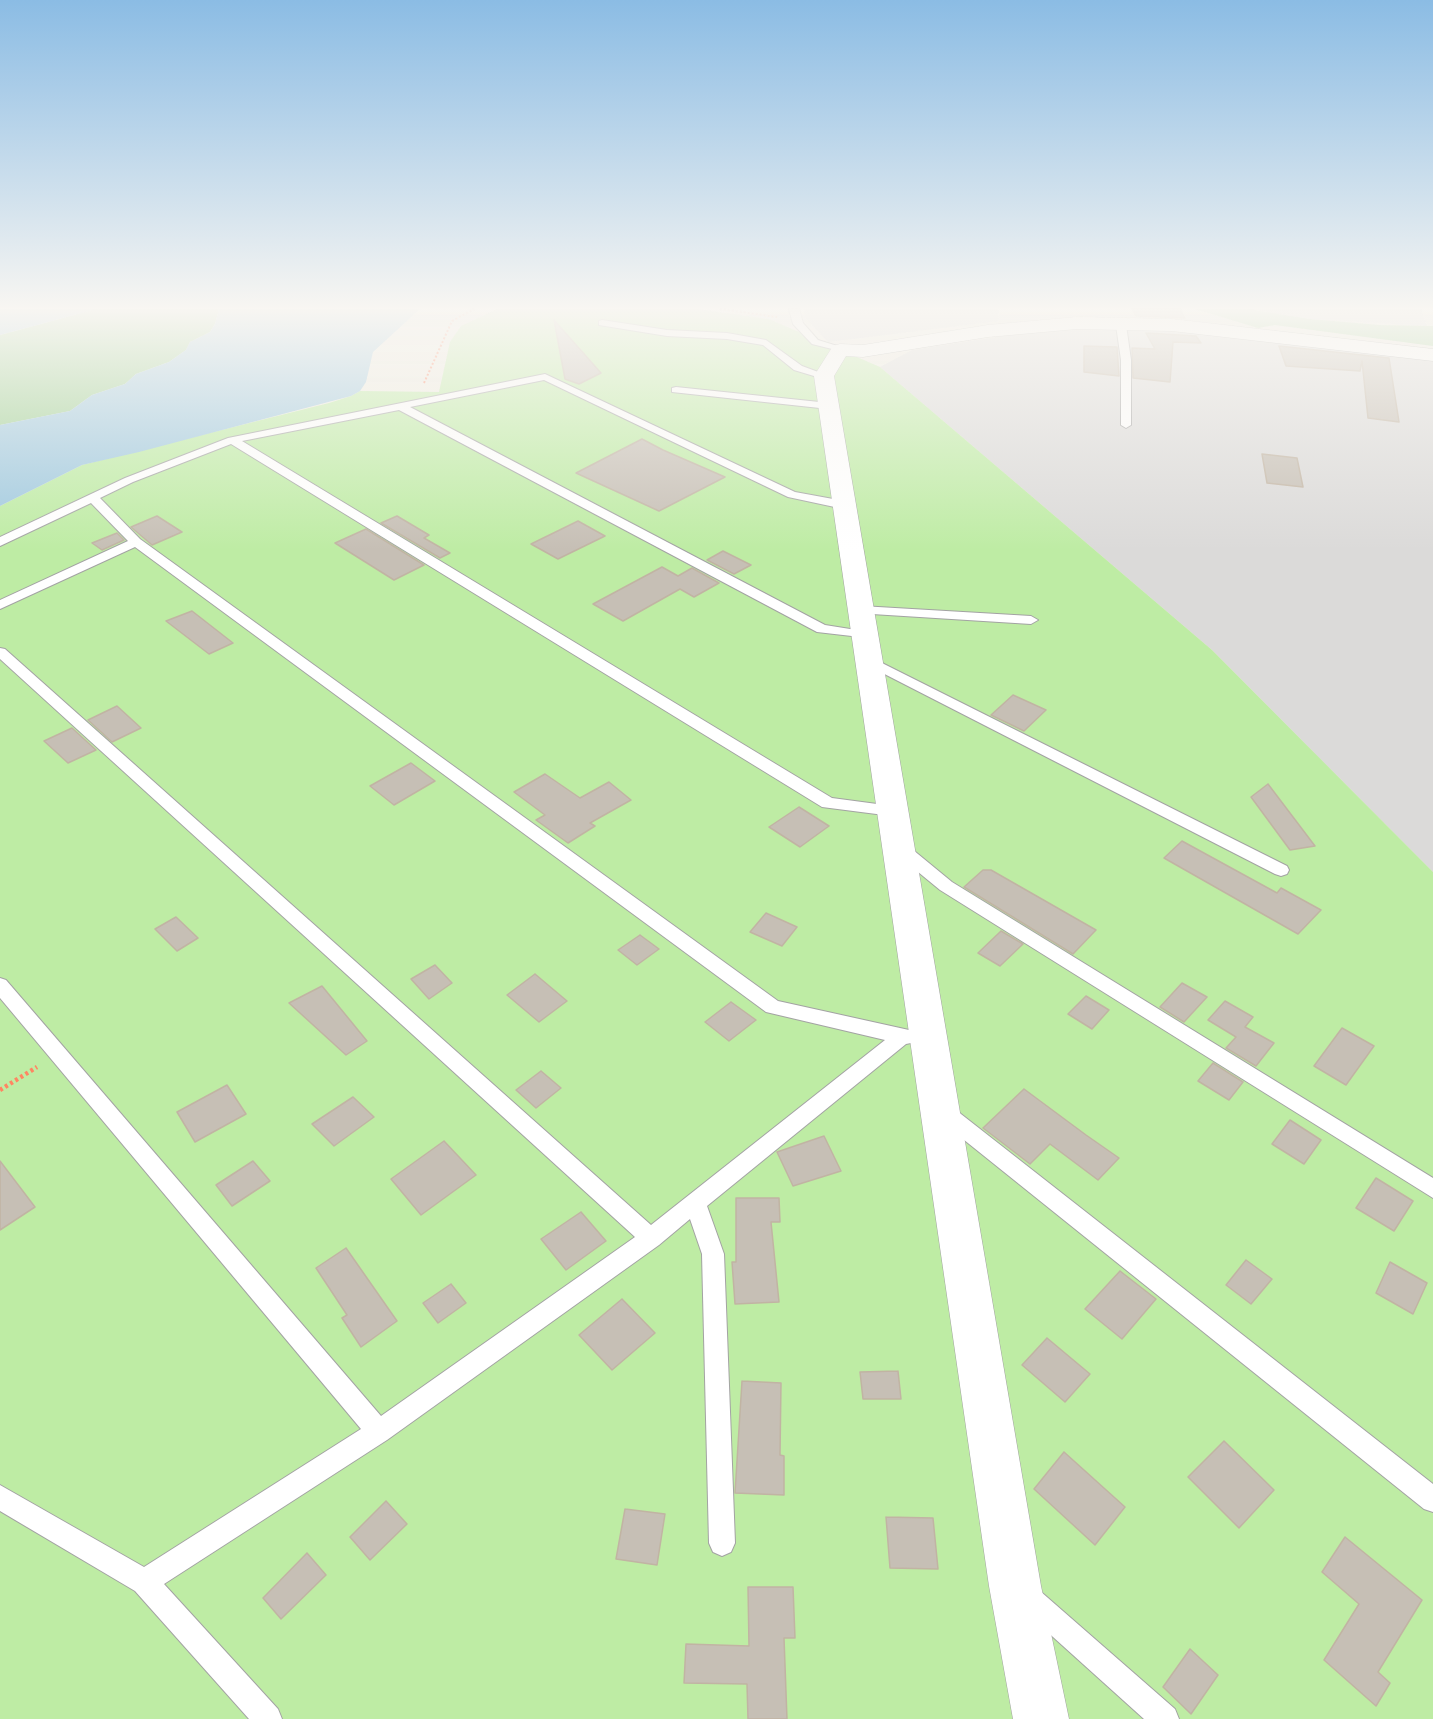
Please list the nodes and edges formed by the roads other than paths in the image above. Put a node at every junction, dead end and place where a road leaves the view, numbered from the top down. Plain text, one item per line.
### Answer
1 (484, 389) edge
2 (571, 389) edge
3 (685, 389) edge
4 (832, 389) edge
5 (1126, 389) edge
6 (676, 390) dead end
7 (400, 406) junction
8 (1126, 425) dead end
9 (232, 440) junction
10 (93, 498) junction
11 (844, 505) junction
12 (0, 542) edge
13 (136, 542) junction
14 (0, 605) edge
15 (1031, 620) dead end
16 (864, 635) junction
17 (0, 652) edge
18 (892, 811) junction
19 (897, 846) junction
20 (1281, 870) dead end
21 (0, 984) edge
22 (915, 1038) junction
23 (941, 1109) junction
24 (1433, 1189) edge
25 (695, 1202) junction
26 (651, 1238) junction
27 (379, 1432) junction
28 (0, 1497) edge
29 (1433, 1500) edge
30 (722, 1543) dead end
31 (144, 1582) junction
32 (1015, 1586) junction
33 (268, 1719) edge
34 (1041, 1719) edge
35 (1165, 1719) edge

1 - 7 lane
2 - 11 lane
3 - 6 lane
4 - 11 street
5 - 8 lane
7 - 9 lane
7 - 16 lane
9 - 10 lane
9 - 18 lane
10 - 12 lane
10 - 13 lane
11 - 16 street
13 - 14 lane
13 - 22 lane
15 - 16 lane
16 - 18 street
16 - 20 lane
17 - 26 lane
18 - 19 street
19 - 22 street
19 - 24 lane
21 - 27 lane
22 - 23 street
22 - 25 lane
23 - 29 lane
23 - 32 street
25 - 26 lane
25 - 30 lane
26 - 27 lane
27 - 31 lane
28 - 31 lane
31 - 33 lane
32 - 34 street
32 - 35 lane

